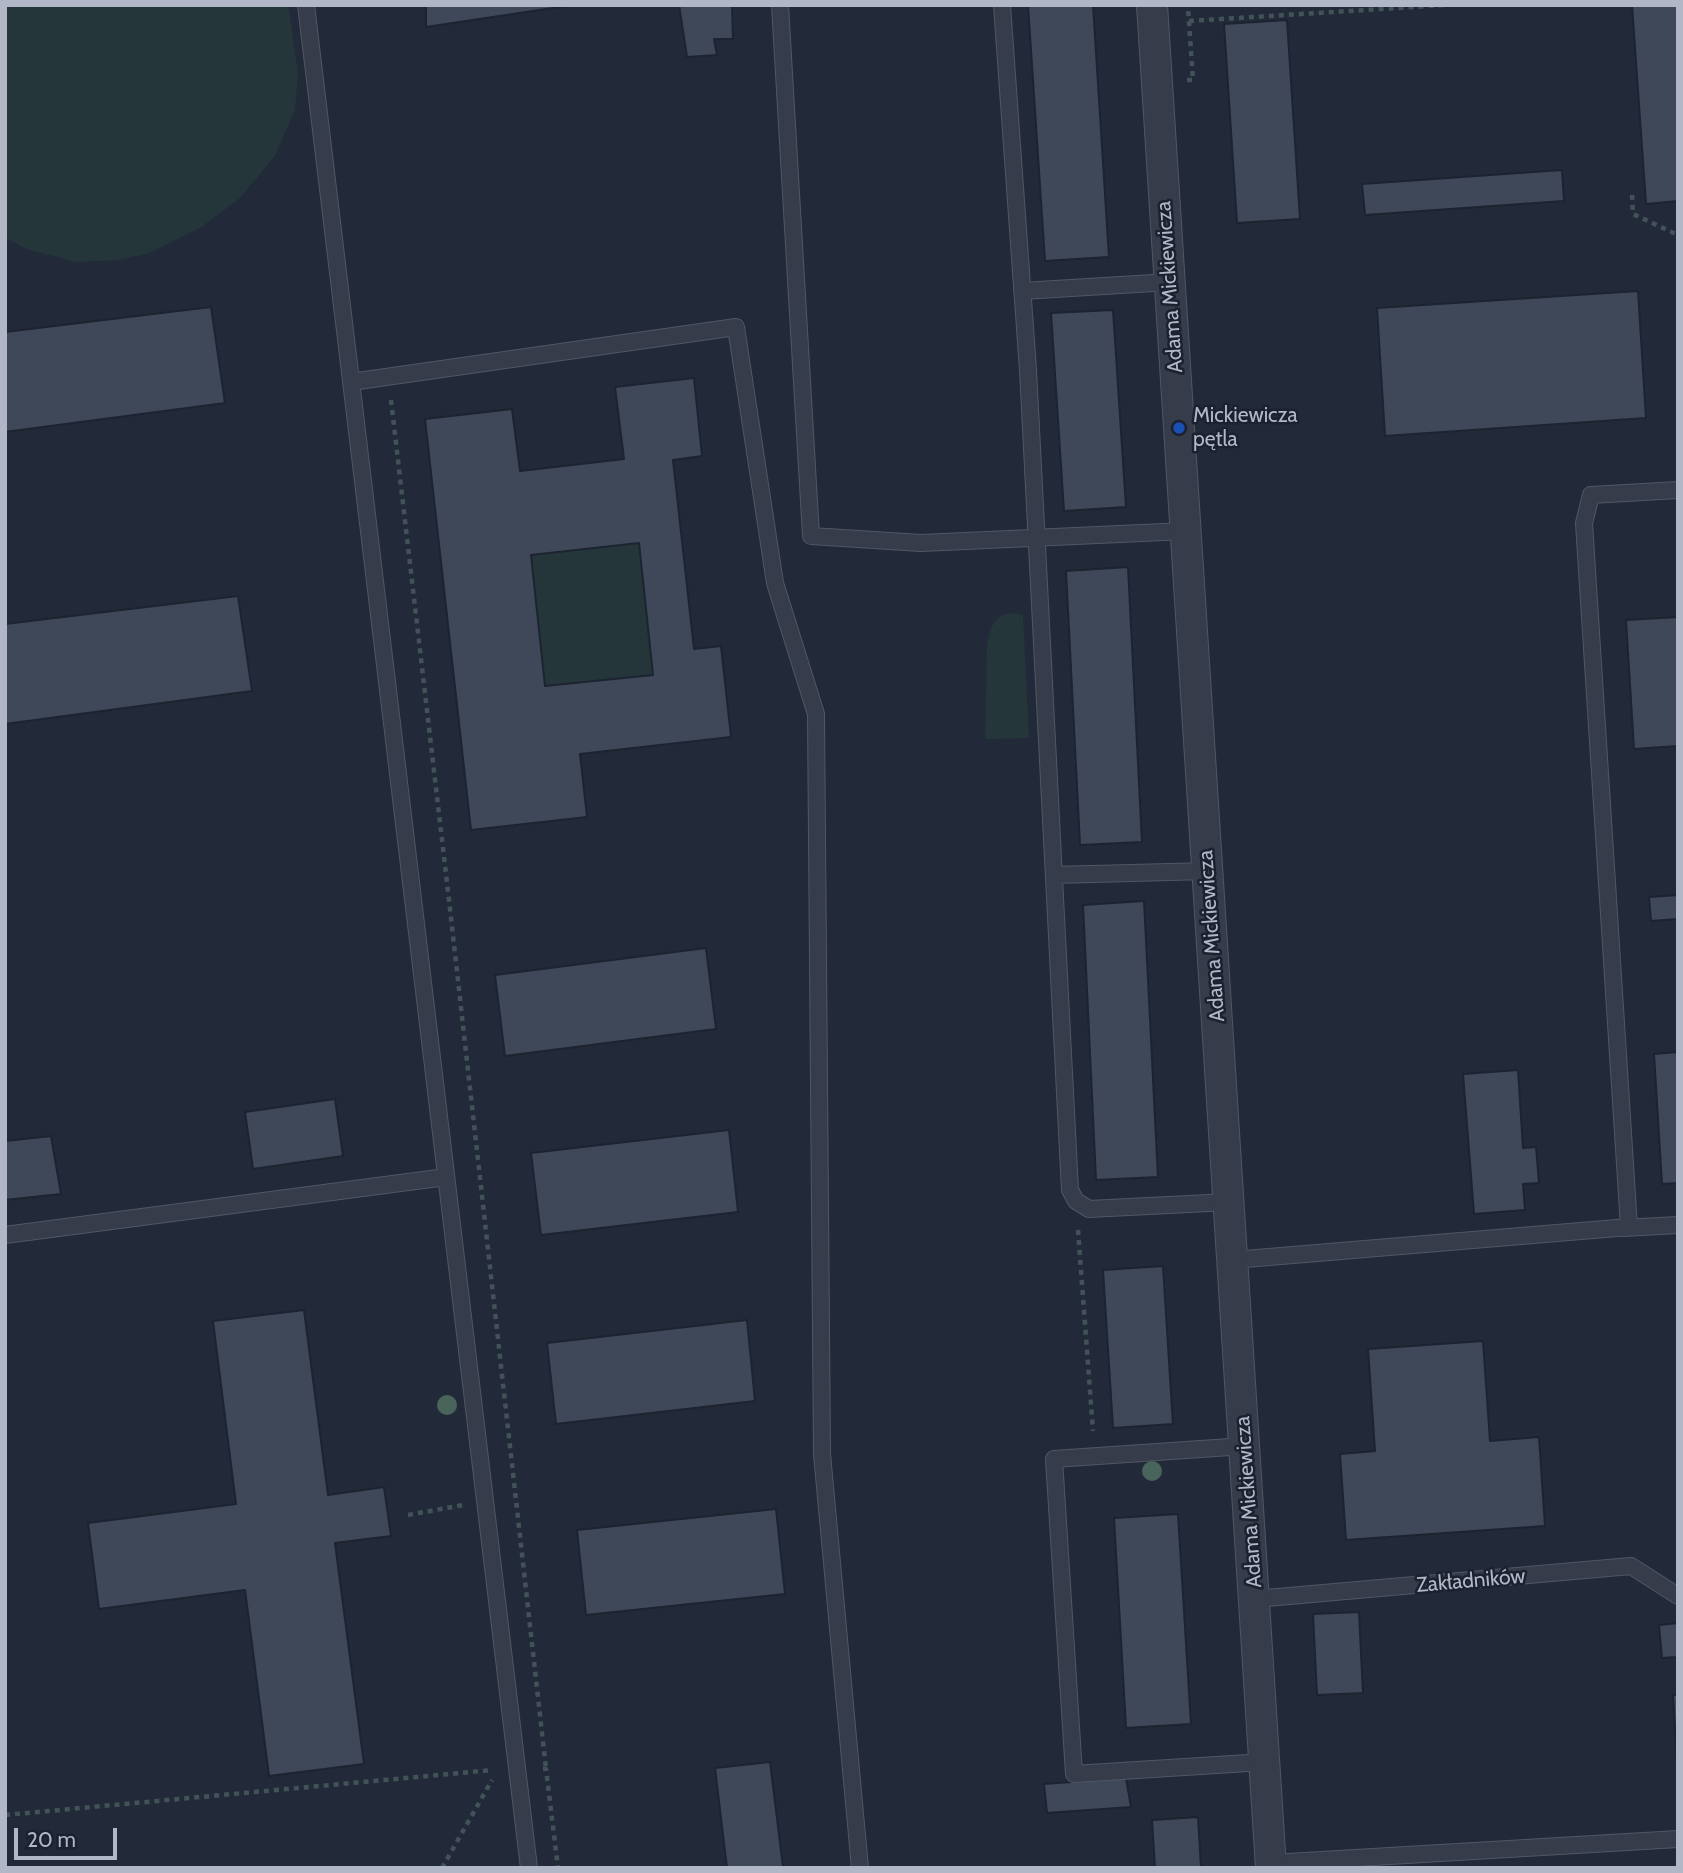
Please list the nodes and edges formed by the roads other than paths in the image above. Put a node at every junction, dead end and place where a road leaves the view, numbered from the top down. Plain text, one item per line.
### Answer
1 (306, 5) edge
2 (780, 5) edge
3 (1002, 5) edge
4 (1152, 5) edge
5 (1170, 282) junction
6 (1022, 292) junction
7 (351, 382) junction
8 (1678, 490) edge
9 (1186, 531) junction
10 (1037, 537) junction
11 (1208, 871) junction
12 (1054, 875) junction
13 (446, 1178) junction
14 (1229, 1202) junction
15 (1678, 1225) edge
16 (1623, 1227) junction
17 (5, 1236) edge
18 (1233, 1261) junction
19 (1245, 1446) junction
20 (1678, 1596) edge
21 (1255, 1599) junction
22 (1264, 1762) junction
23 (1678, 1839) edge
24 (1271, 1865) edge
25 (529, 1868) edge
26 (860, 1868) edge

1 - 7 lane
2 - 10 lane
3 - 6 lane
4 - 5 street, Adama Mickiewicza
5 - 6 lane
5 - 9 street, Adama Mickiewicza
6 - 10 lane
7 - 13 lane
7 - 26 lane
8 - 16 lane
9 - 10 lane
9 - 11 street, Adama Mickiewicza
10 - 12 lane
11 - 12 lane
11 - 14 street, Adama Mickiewicza
12 - 14 lane
13 - 17 lane
13 - 25 lane
14 - 18 street, Adama Mickiewicza
15 - 16 lane
16 - 18 lane
18 - 19 street, Adama Mickiewicza
19 - 21 street, Adama Mickiewicza
19 - 22 lane
20 - 21 lane, Zakładników
21 - 22 street, Adama Mickiewicza
22 - 24 street, Adama Mickiewicza
23 - 24 lane

